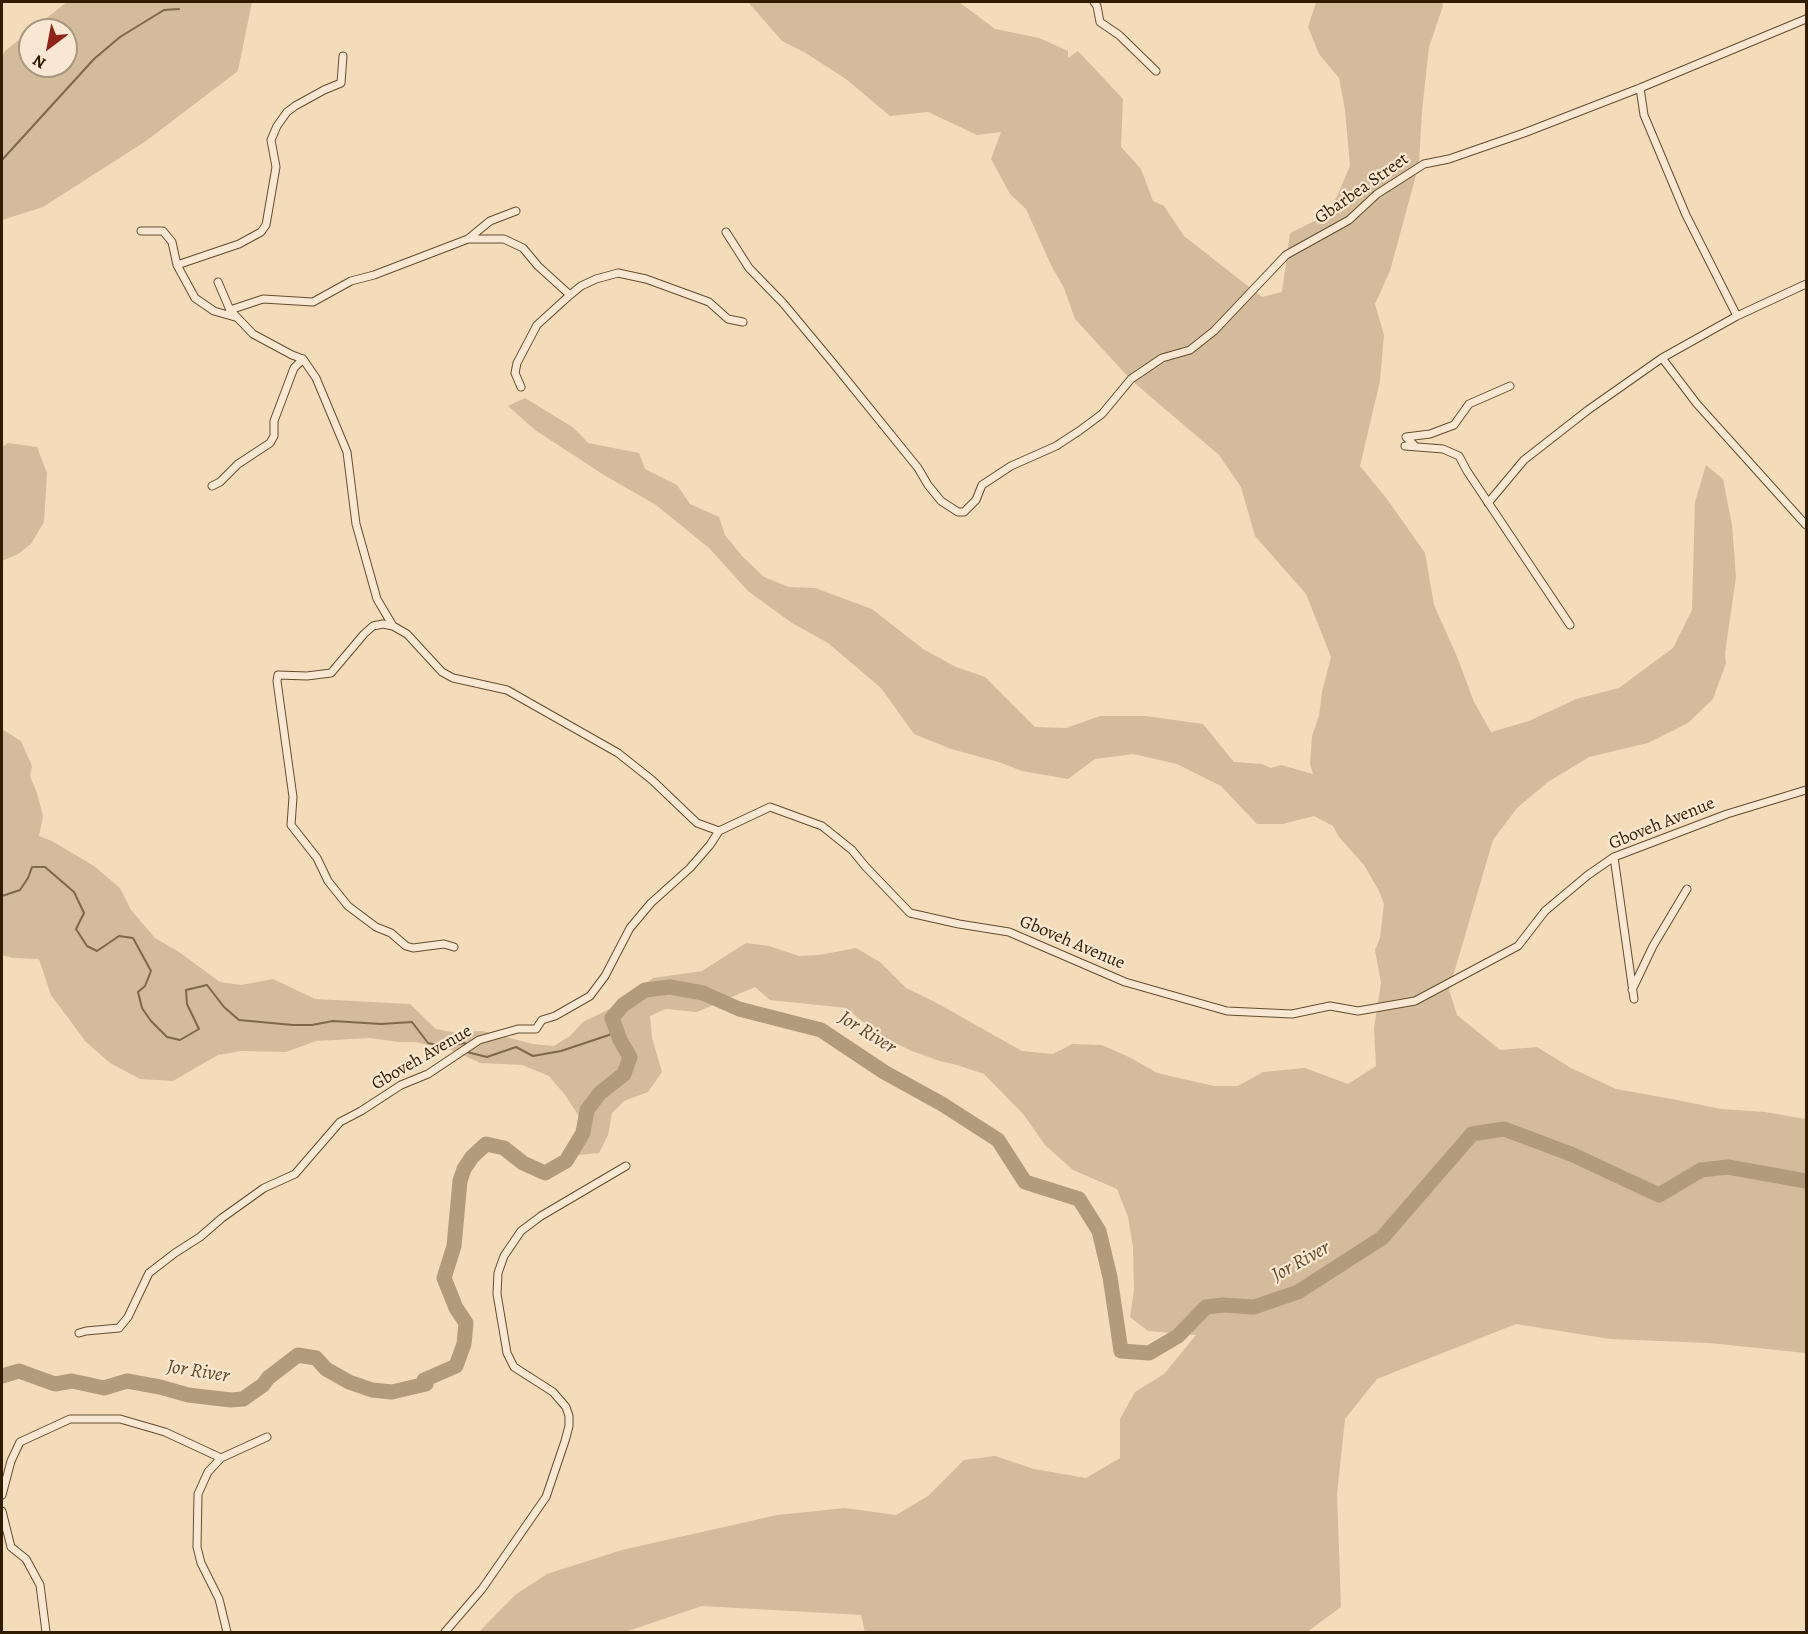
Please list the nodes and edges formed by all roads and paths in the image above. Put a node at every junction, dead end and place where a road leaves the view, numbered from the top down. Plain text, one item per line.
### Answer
1 (1094, 2) edge
2 (1806, 19) edge
3 (343, 56) dead end
4 (1156, 71) dead end
5 (1640, 88) junction
6 (516, 211) dead end
7 (141, 231) dead end
8 (726, 232) dead end
9 (468, 239) junction
10 (177, 265) junction
11 (218, 282) dead end
12 (1806, 285) edge
13 (570, 295) junction
14 (230, 310) junction
15 (1737, 316) junction
16 (238, 318) junction
17 (743, 322) dead end
18 (1662, 358) junction
19 (303, 359) junction
20 (1510, 386) dead end
21 (520, 387) dead end
22 (1414, 445) junction
23 (1405, 446) dead end
24 (212, 486) dead end
25 (1488, 503) junction
26 (1806, 525) edge
27 (1570, 625) dead end
28 (393, 626) junction
29 (1806, 790) edge
30 (719, 831) junction
31 (1614, 857) junction
32 (1687, 889) dead end
33 (454, 947) dead end
34 (1632, 990) junction
35 (1634, 999) dead end
36 (626, 1166) dead end
37 (79, 1333) dead end
38 (267, 1437) dead end
39 (221, 1458) junction
40 (2, 1495) edge
41 (2, 1511) edge
42 (46, 1632) edge
43 (227, 1632) edge
44 (445, 1632) edge

1 - 4 street
2 - 5 street, Gbarbea Street
3 - 10 street
5 - 8 street, Gbarbea Street
5 - 15 street
6 - 9 street
7 - 10 street
9 - 13 street
9 - 14 street
10 - 16 street
11 - 14 street
12 - 15 street
13 - 17 street
13 - 21 street
14 - 16 street
15 - 18 street
16 - 19 street
18 - 25 street
18 - 26 street
19 - 24 street
19 - 28 street
20 - 22 street
22 - 23 street
22 - 25 street
25 - 27 street
28 - 30 street
28 - 33 street
29 - 31 street, Gboveh Avenue
30 - 31 street, Gboveh Avenue
30 - 37 street, Gboveh Avenue
31 - 34 street
32 - 34 street
34 - 35 street
36 - 44 street
38 - 39 street
39 - 40 street
39 - 43 street
41 - 42 street

